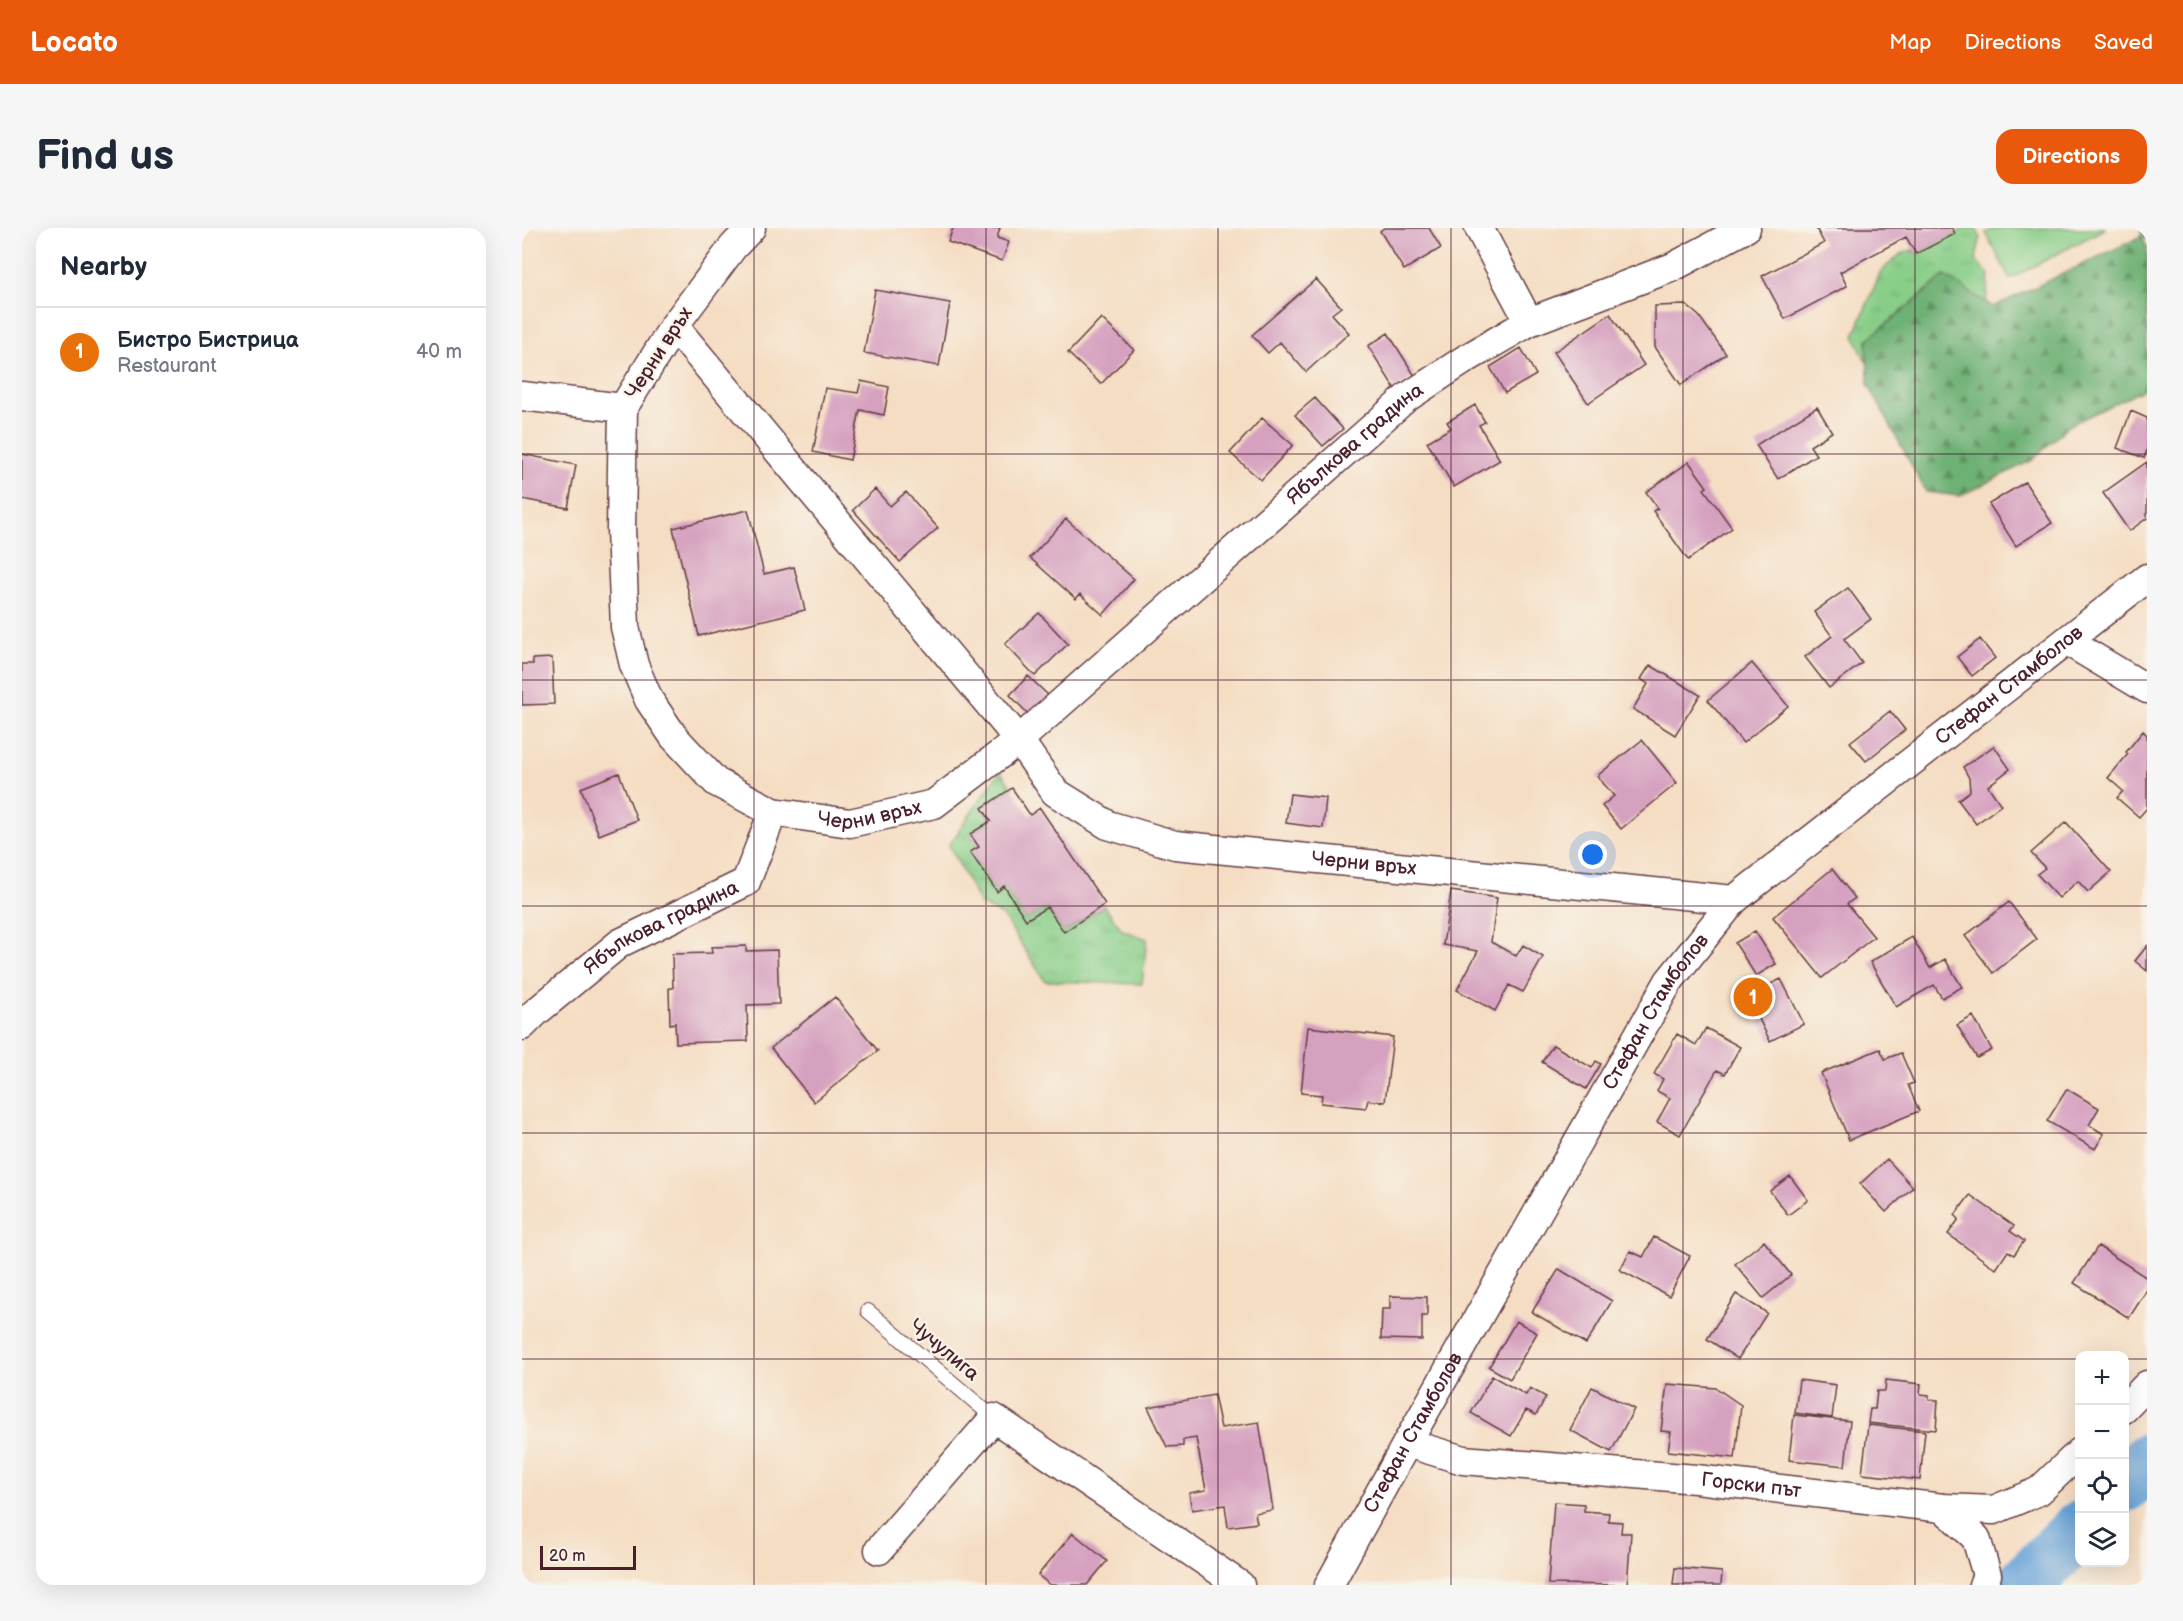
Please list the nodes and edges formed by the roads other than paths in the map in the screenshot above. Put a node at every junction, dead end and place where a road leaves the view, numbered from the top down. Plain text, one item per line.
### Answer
1 (751, 228) edge
2 (1479, 228) edge
3 (1746, 228) edge
4 (1529, 322) junction
5 (674, 326) junction
6 (522, 396) edge
7 (623, 408) junction
8 (2147, 578) edge
9 (2067, 641) junction
10 (2147, 689) edge
11 (1019, 741) junction
12 (773, 812) junction
13 (1734, 900) junction
14 (522, 1026) edge
15 (868, 1311) dead end
16 (2147, 1385) edge
17 (2128, 1405) edge
18 (994, 1418) junction
19 (1407, 1443) junction
20 (2075, 1456) edge
21 (1943, 1508) junction
22 (879, 1550) dead end
23 (1240, 1585) edge
24 (1329, 1585) edge
25 (1983, 1585) edge

1 - 5 street, Черни връх
2 - 4 street
3 - 4 street, Ябълкова градина
4 - 11 street, Ябълкова градина
5 - 7 street, Черни връх
5 - 11 street
6 - 7 street
7 - 12 street, Черни връх
8 - 9 street, Стефан Стамболов
9 - 10 street
9 - 13 street, Стефан Стамболов
11 - 12 street, Черни връх
11 - 13 street, Черни връх
12 - 14 street, Ябълкова градина
13 - 19 street, Стефан Стамболов
15 - 18 lane, Чучулига
16 - 17 street
18 - 22 street
18 - 23 street
19 - 21 street, Горски път
19 - 24 street, Стефан Стамболов
20 - 21 street, Горски път
21 - 25 street

